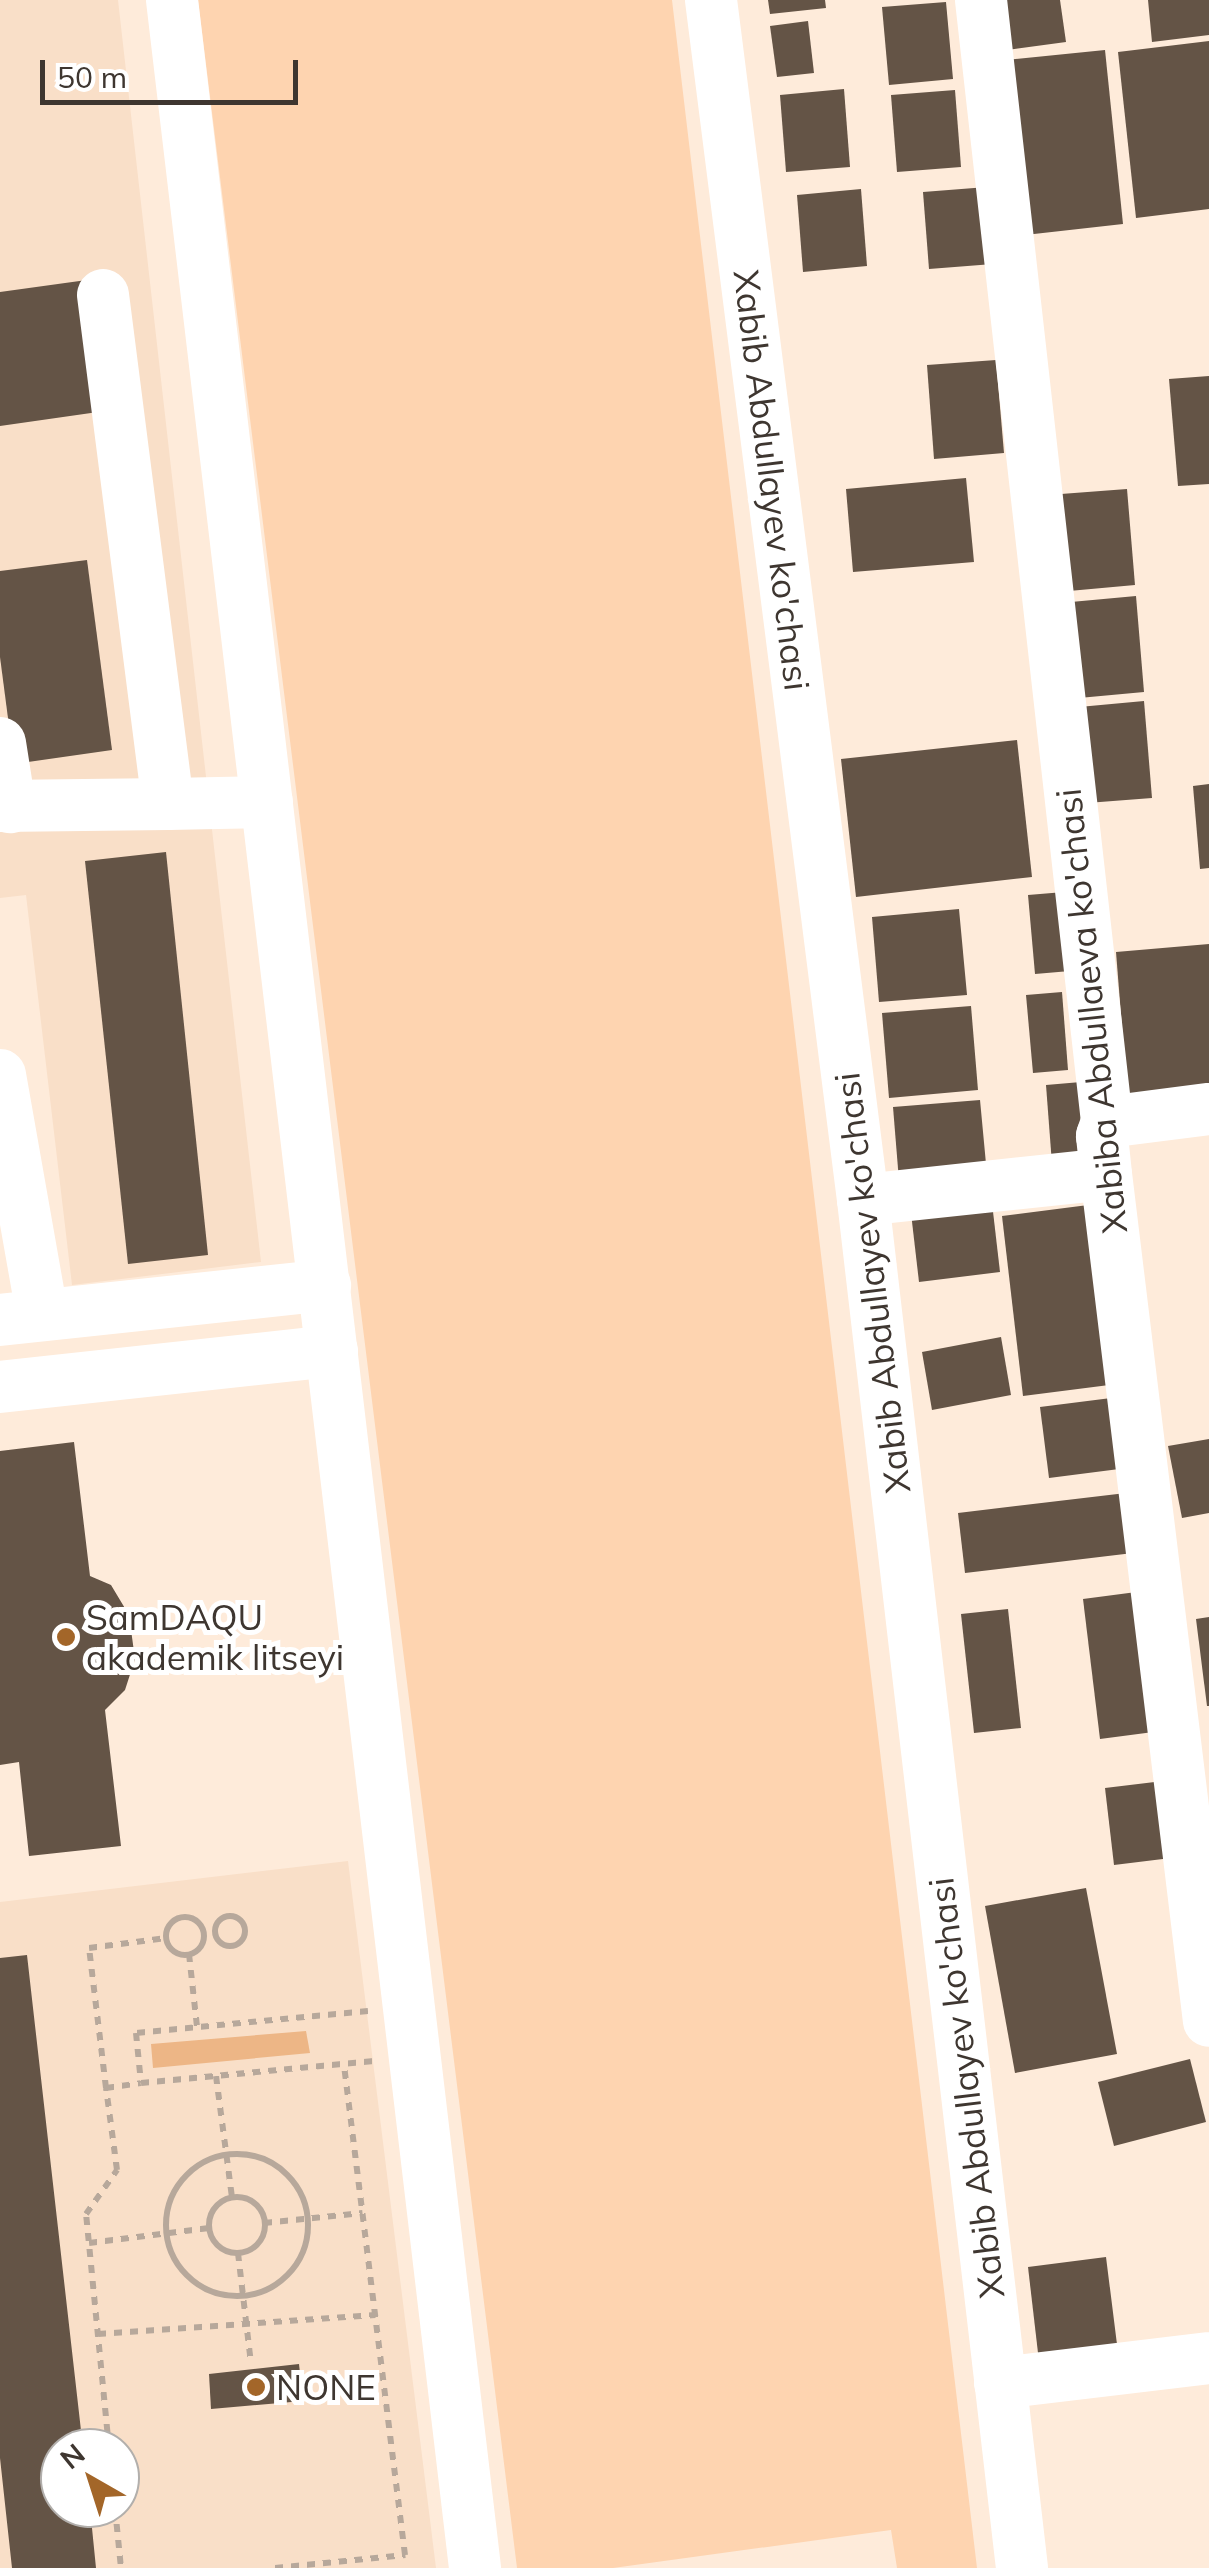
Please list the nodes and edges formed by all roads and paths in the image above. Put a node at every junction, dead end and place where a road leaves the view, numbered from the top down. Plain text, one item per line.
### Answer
1 (172, 0) edge
2 (711, 0) edge
3 (981, 0) edge
4 (103, 295) dead end
5 (0, 744) edge
6 (267, 802) junction
7 (168, 804) junction
8 (5, 806) edge
9 (0, 1075) edge
10 (1209, 1109) edge
11 (1107, 1122) junction
12 (1106, 1174) junction
13 (863, 1200) junction
14 (325, 1285) junction
15 (21, 1317) edge
16 (332, 1351) junction
17 (0, 1388) edge
18 (1198, 1849) edge
19 (204, 1936) junction
20 (216, 1936) junction
21 (166, 1938) junction
22 (188, 1954) junction
23 (1209, 2020) edge
24 (197, 2027) junction
25 (412, 2032) junction
26 (344, 2064) junction
27 (216, 2076) junction
28 (141, 2084) junction
29 (106, 2088) junction
30 (228, 2154) junction
31 (232, 2197) junction
32 (362, 2214) junction
33 (308, 2218) junction
34 (264, 2223) junction
35 (209, 2228) junction
36 (166, 2232) junction
37 (89, 2243) junction
38 (238, 2253) junction
39 (244, 2296) junction
40 (375, 2315) junction
41 (247, 2324) junction
42 (98, 2334) junction
43 (1209, 2358) edge
44 (251, 2363) dead end
45 (1000, 2382) junction
46 (107, 2428) edge
47 (117, 2528) edge
48 (121, 2568) edge
49 (275, 2568) edge
50 (475, 2568) edge
51 (1022, 2568) edge

1 - 6 street
2 - 13 street, Xabib Abdullayev ko'chasi
3 - 11 street, Xabiba Abdullaeva ko'chasi
4 - 7 street
5 - 8 street
6 - 7 street
6 - 14 street
7 - 8 street
9 - 15 street
10 - 11 street
11 - 12 street, Xabiba Abdullaeva ko'chasi
12 - 13 street
12 - 18 street, Xabiba Abdullaeva ko'chasi
13 - 45 street, Xabib Abdullayev ko'chasi
14 - 15 street
14 - 16 street
16 - 17 street
16 - 25 street
18 - 23 street, Xabiba Abdullaeva ko'chasi
19 - 20 path
19 - 21 path
19 - 22 path
20 - 20 path
21 - 22 path
21 - 29 path
22 - 24 path
24 - 25 path
24 - 28 path
25 - 26 path
25 - 50 street
26 - 27 path
26 - 32 path
27 - 28 path
27 - 30 path
28 - 29 path
29 - 37 path
30 - 31 path
30 - 33 path
30 - 36 path
31 - 34 path
31 - 35 path
32 - 33 path
32 - 40 path
33 - 34 path
33 - 39 path
34 - 38 path
35 - 36 path
35 - 38 path
36 - 37 path
36 - 39 path
37 - 42 path
38 - 39 path
39 - 41 path
40 - 41 path
40 - 49 path
41 - 42 path
41 - 44 path
42 - 46 path
43 - 45 street
45 - 51 street, Xabib Abdullayev ko'chasi
47 - 48 path

